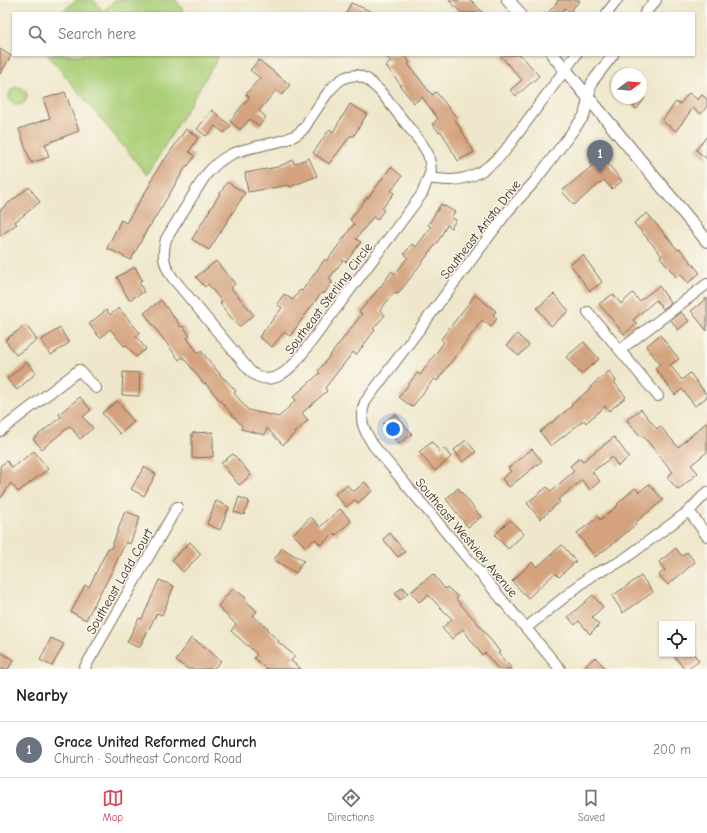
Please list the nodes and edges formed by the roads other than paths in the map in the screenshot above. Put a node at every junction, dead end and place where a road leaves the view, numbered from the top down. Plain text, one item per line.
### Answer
1 (508, 0) edge
2 (617, 0) edge
3 (656, 0) edge
4 (518, 12) edge
5 (608, 12) edge
6 (646, 12) edge
7 (554, 56) edge
8 (575, 56) edge
9 (612, 56) edge
10 (565, 70) junction
11 (588, 96) junction
12 (429, 178) junction
13 (707, 241) edge
14 (707, 284) edge
15 (588, 312) dead end
16 (620, 350) junction
17 (96, 388) dead end
18 (658, 396) dead end
19 (362, 417) joint
20 (0, 431) edge
21 (707, 492) edge
22 (177, 507) dead end
23 (689, 510) junction
24 (707, 536) edge
25 (526, 628) junction
26 (84, 669) edge
27 (560, 669) edge

1 - 4 street
2 - 5 street
3 - 6 street
7 - 10 street
8 - 10 street
9 - 11 street, Southeast Arista Drive
10 - 11 street
10 - 12 street
11 - 13 street
11 - 19 street, Southeast Arista Drive
12 - 12 street, Southeast Sterling Circle
14 - 16 street
15 - 16 street
16 - 18 street
17 - 20 street
19 - 25 street, Southeast Westview Avenue
21 - 23 street
22 - 26 street, Southeast Ladd Court
23 - 24 street
23 - 25 street
25 - 27 street, Southeast Westview Avenue

